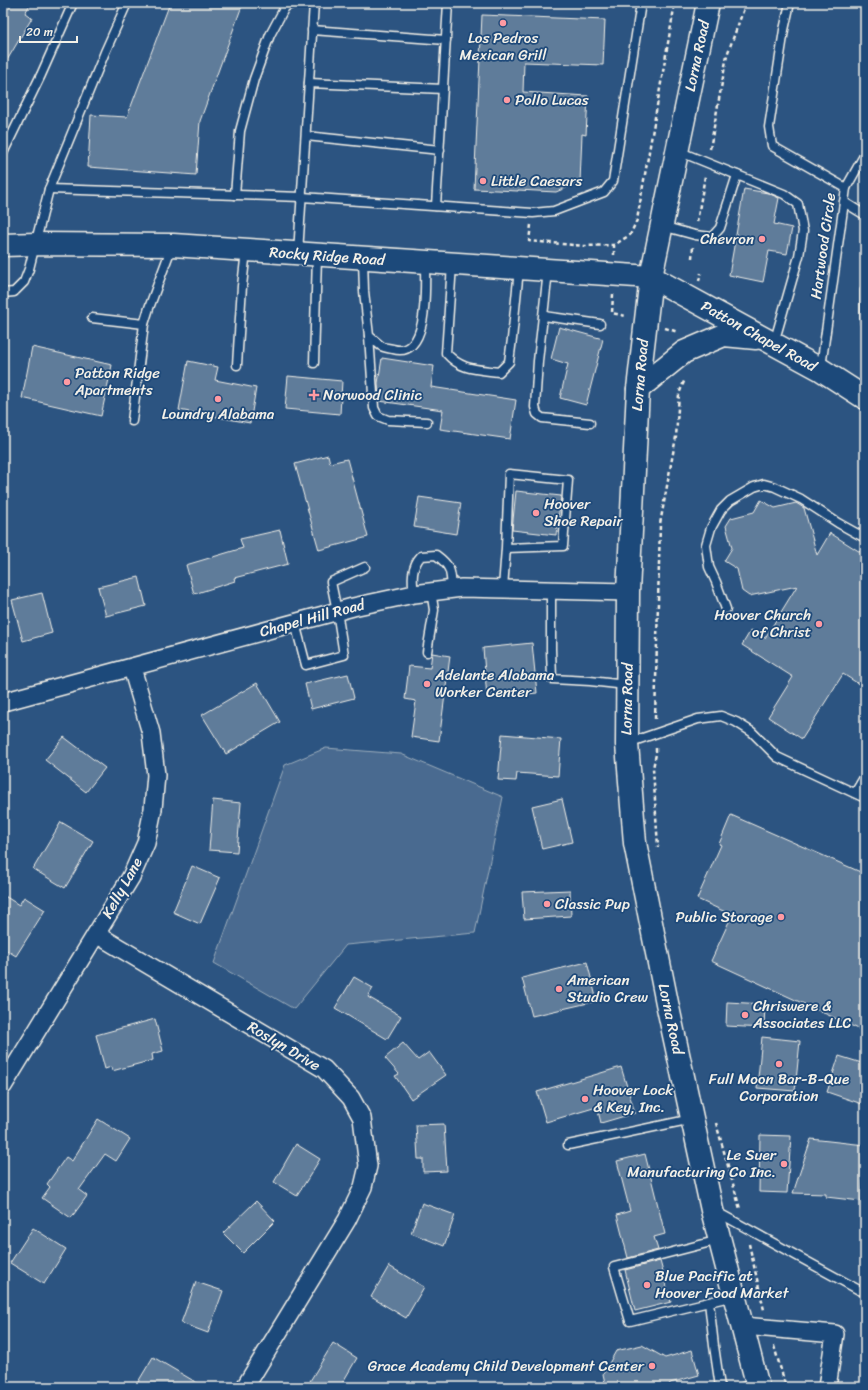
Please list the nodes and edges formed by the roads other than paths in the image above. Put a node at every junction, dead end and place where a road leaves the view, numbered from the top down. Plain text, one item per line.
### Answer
1 (73, 3) edge
2 (127, 3) edge
3 (293, 3) edge
4 (314, 3) edge
5 (448, 3) edge
6 (641, 3) edge
7 (708, 3) edge
8 (790, 3) edge
9 (312, 30) junction
10 (446, 40) junction
11 (309, 83) junction
12 (443, 89) junction
13 (306, 136) junction
14 (440, 150) junction
15 (677, 151) junction
16 (3, 153) edge
17 (865, 154) edge
18 (737, 176) junction
19 (846, 188) junction
20 (49, 189) junction
21 (235, 195) junction
22 (302, 197) junction
23 (844, 202) junction
24 (436, 206) junction
25 (865, 215) edge
26 (662, 226) junction
27 (36, 244) junction
28 (3, 245) edge
29 (173, 245) junction
30 (246, 250) junction
31 (308, 254) junction
32 (364, 258) junction
33 (425, 262) junction
34 (452, 264) junction
35 (519, 268) junction
36 (548, 270) junction
37 (651, 277) junction
38 (865, 290) edge
39 (3, 293) edge
40 (544, 316) junction
41 (92, 318) dead end
42 (865, 323) edge
43 (144, 324) junction
44 (600, 324) dead end
45 (369, 336) junction
46 (770, 341) junction
47 (314, 364) dead end
48 (237, 365) dead end
49 (820, 369) junction
50 (638, 389) junction
51 (865, 398) edge
52 (132, 421) dead end
53 (427, 422) dead end
54 (590, 423) dead end
55 (865, 538) edge
56 (506, 548) junction
57 (365, 567) dead end
58 (503, 588) junction
59 (452, 589) junction
60 (551, 590) junction
61 (431, 591) junction
62 (628, 592) junction
63 (414, 594) junction
64 (726, 609) dead end
65 (337, 611) junction
66 (295, 623) junction
67 (427, 652) dead end
68 (132, 668) junction
69 (627, 685) junction
70 (3, 702) edge
71 (626, 744) junction
72 (865, 776) edge
73 (855, 793) junction
74 (865, 798) edge
75 (96, 934) junction
76 (3, 1086) edge
77 (693, 1119) junction
78 (568, 1145) dead end
79 (712, 1210) junction
80 (720, 1240) junction
81 (865, 1292) edge
82 (735, 1296) junction
83 (709, 1302) junction
84 (743, 1326) junction
85 (753, 1386) edge
86 (245, 1387) edge
87 (720, 1387) edge
88 (827, 1387) edge

1 - 16 lane
2 - 20 lane
3 - 21 lane
4 - 9 lane
5 - 10 lane
6 - 24 lane
7 - 15 street, Lorna Road
8 - 19 lane, Hartwood Circle
9 - 10 lane
9 - 11 lane
10 - 12 lane
11 - 12 lane
11 - 13 lane
12 - 14 lane
13 - 14 lane
13 - 22 lane
14 - 24 lane
15 - 18 lane
15 - 26 street, Lorna Road
17 - 19 lane
18 - 26 lane
18 - 46 lane
19 - 23 lane, Hartwood Circle
20 - 21 lane
20 - 27 lane
21 - 22 lane
22 - 24 lane
22 - 31 lane
23 - 25 lane
23 - 49 lane, Hartwood Circle
26 - 37 street, Lorna Road
27 - 28 street, Rocky Ridge Road
27 - 29 street, Rocky Ridge Road
27 - 39 lane
29 - 30 street, Rocky Ridge Road
29 - 43 lane
30 - 31 street, Rocky Ridge Road
30 - 48 lane
31 - 32 street, Rocky Ridge Road
31 - 47 lane
32 - 33 street, Rocky Ridge Road
32 - 45 lane
33 - 34 street, Rocky Ridge Road
33 - 45 lane
34 - 35 street, Rocky Ridge Road
34 - 35 lane
35 - 36 street, Rocky Ridge Road
36 - 37 street, Rocky Ridge Road
36 - 40 lane
37 - 46 street, Patton Chapel Road
37 - 50 street, Lorna Road
38 - 42 lane
40 - 44 lane
40 - 54 lane
41 - 43 lane
43 - 52 lane
45 - 53 lane
46 - 49 street, Patton Chapel Road
46 - 50 street
49 - 51 street, Patton Chapel Road
50 - 62 street, Lorna Road
55 - 64 lane
56 - 56 lane
56 - 58 lane
57 - 65 lane
58 - 59 street, Chapel Hill Road
58 - 60 street, Chapel Hill Road
59 - 61 street, Chapel Hill Road
59 - 63 lane
60 - 62 street, Chapel Hill Road
60 - 69 lane
61 - 63 street, Chapel Hill Road
61 - 67 lane
62 - 69 street, Lorna Road
63 - 65 street, Chapel Hill Road
65 - 66 street, Chapel Hill Road
65 - 66 lane
66 - 68 street, Chapel Hill Road
68 - 70 street, Chapel Hill Road
68 - 75 street, Kelly Lane
69 - 71 street, Lorna Road
71 - 73 lane
71 - 77 street, Lorna Road
72 - 73 lane
73 - 74 lane
75 - 76 street, Kelly Lane
75 - 86 street, Roslyn Drive
77 - 78 lane
77 - 79 street, Lorna Road
79 - 80 street, Lorna Road
79 - 81 lane
80 - 82 street, Lorna Road
80 - 83 lane
82 - 83 lane
82 - 84 street, Lorna Road
83 - 87 lane
84 - 85 street, Lorna Road
84 - 88 street

